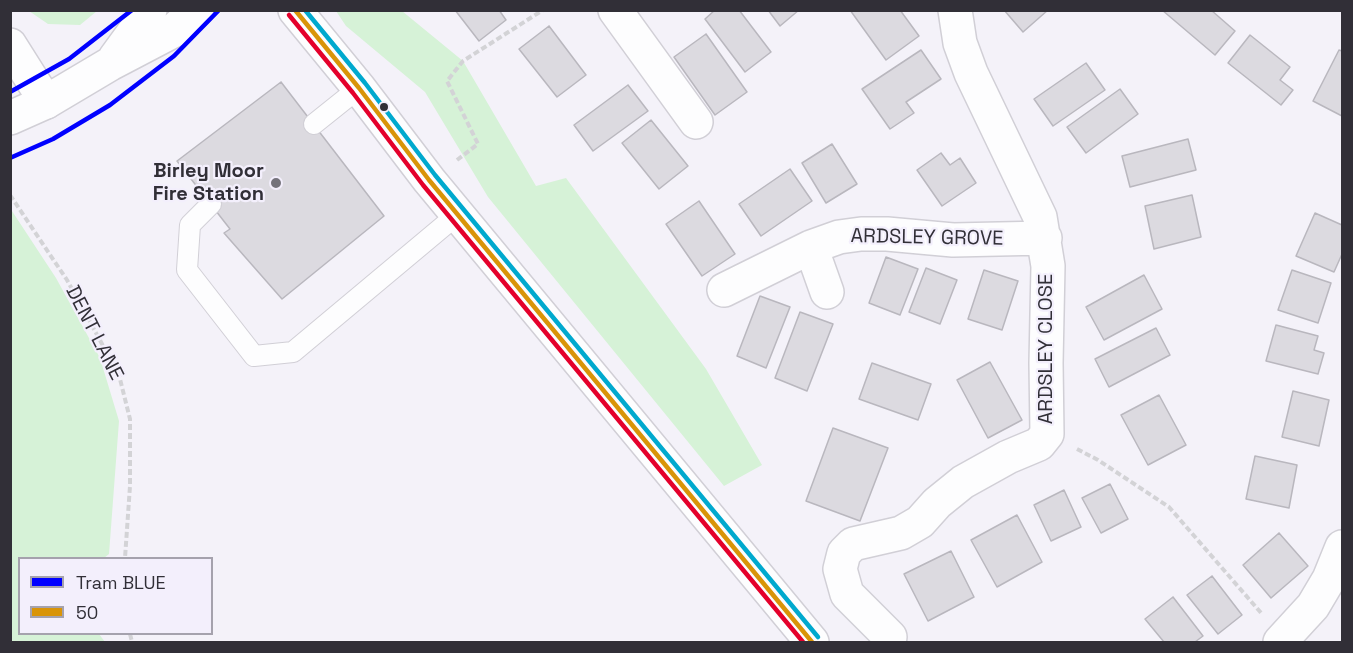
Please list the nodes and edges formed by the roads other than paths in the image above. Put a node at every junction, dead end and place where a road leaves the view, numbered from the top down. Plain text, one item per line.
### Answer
1 (150, 10) edge
2 (197, 10) edge
3 (295, 10) edge
4 (615, 10) edge
5 (955, 10) edge
6 (10, 45) edge
7 (110, 64) junction
8 (359, 88) junction
9 (46, 102) junction
10 (10, 118) edge
11 (696, 122) dead end
12 (314, 124) dead end
13 (211, 204) dead end
14 (458, 214) junction
15 (1045, 238) junction
16 (811, 248) junction
17 (724, 290) dead end
18 (827, 292) dead end
19 (1342, 547) edge
20 (890, 637) dead end
21 (1282, 641) edge
22 (812, 642) edge

1 - 7 street
2 - 7 street
3 - 8 street
4 - 11 street
5 - 15 street, ARDSLEY CLOSE
6 - 9 street
7 - 9 street
8 - 12 lane
8 - 14 street
9 - 10 street
13 - 14 lane
14 - 22 street
15 - 16 street, ARDSLEY GROVE
15 - 20 street, ARDSLEY CLOSE
16 - 17 street, ARDSLEY GROVE
16 - 18 street
19 - 21 street

